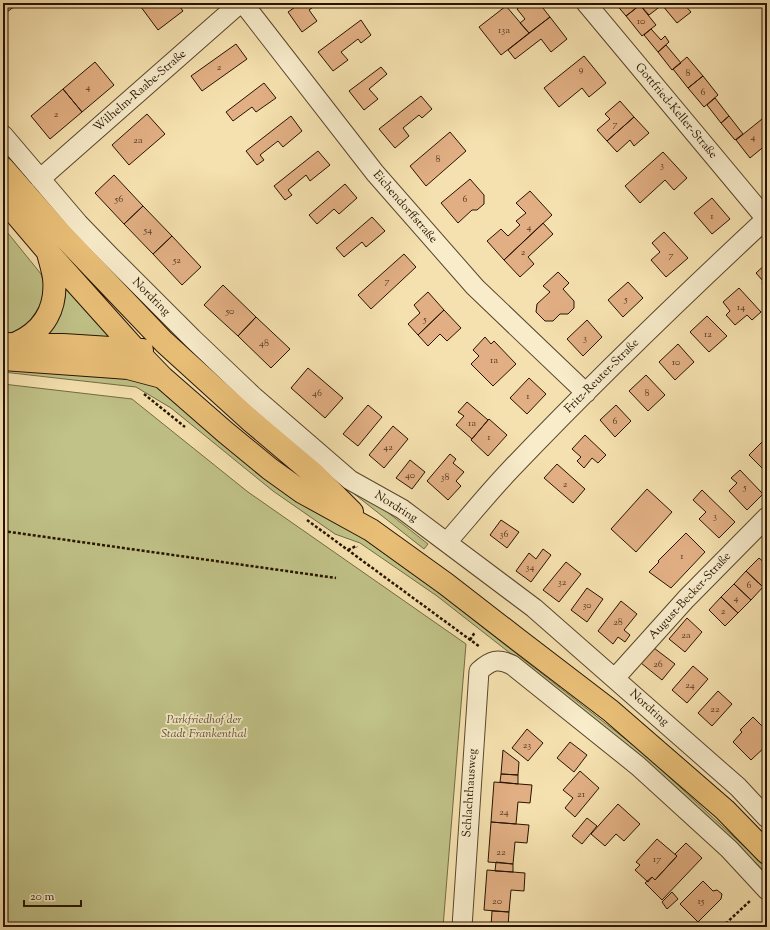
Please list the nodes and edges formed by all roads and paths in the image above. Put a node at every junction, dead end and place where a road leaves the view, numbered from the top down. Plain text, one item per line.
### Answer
1 (240, 3) edge
2 (243, 3) edge
3 (586, 3) edge
4 (3, 135) edge
5 (8, 173) edge
6 (40, 179) junction
7 (6, 203) edge
8 (766, 219) edge
9 (48, 252) junction
10 (8, 348) edge
11 (135, 349) junction
12 (184, 361) junction
13 (162, 377) junction
14 (138, 392) dead end
15 (586, 393) junction
16 (186, 427) dead end
17 (767, 517) edge
18 (306, 519) dead end
19 (371, 530) junction
20 (3, 531) edge
21 (447, 542) junction
22 (336, 578) dead end
23 (476, 631) dead end
24 (470, 640) junction
25 (494, 662) junction
26 (615, 678) junction
27 (767, 818) edge
28 (767, 852) edge
29 (766, 889) edge
30 (462, 927) edge
31 (722, 927) edge

1 - 6 street, Wilhelm-Raabe-Straße
2 - 15 street, Eichendorffstraße
3 - 8 street, Gottfried-Keller-Straße
4 - 6 street, Nordring
5 - 12 main road, Nordring
6 - 21 street, Nordring
7 - 9 main road, Nordring
8 - 15 street, Fritz-Reuter-Straße
9 - 10 main road
9 - 11 main road, Nordring
10 - 11 main road, Nordring
10 - 13 main road, Nordring
11 - 12 main road, Nordring
11 - 13 main road, Nordring
12 - 19 main road, Nordring
13 - 19 main road, Nordring
14 - 16 path
15 - 21 street, Fritz-Reuter-Straße
17 - 26 street, August-Becker-Straße
18 - 24 path
19 - 28 main road, Nordring
20 - 22 path
21 - 26 street, Nordring
23 - 24 path
24 - 25 path
25 - 29 street
25 - 30 street, Schlachthausweg
26 - 27 street, Nordring
29 - 31 path

